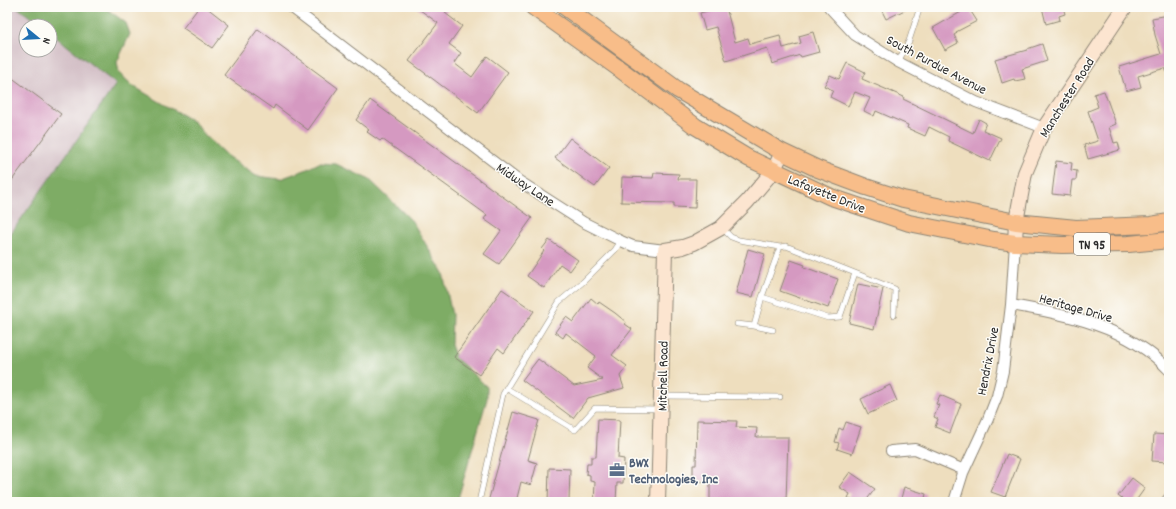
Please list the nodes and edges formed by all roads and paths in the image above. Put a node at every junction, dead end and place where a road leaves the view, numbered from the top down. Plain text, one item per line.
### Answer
1 (291, 7) edge
2 (533, 7) edge
3 (565, 7) edge
4 (829, 7) edge
5 (920, 7) edge
6 (1125, 7) edge
7 (898, 62) junction
8 (1044, 128) junction
9 (782, 152) junction
10 (774, 170) junction
11 (1016, 222) junction
12 (1169, 222) edge
13 (721, 228) junction
14 (1169, 240) edge
15 (621, 241) junction
16 (1015, 242) junction
17 (780, 247) junction
18 (665, 250) junction
19 (855, 273) junction
20 (762, 296) junction
21 (1011, 305) junction
22 (894, 315) dead end
23 (737, 324) dead end
24 (754, 326) junction
25 (773, 330) dead end
26 (1169, 370) edge
27 (506, 388) junction
28 (780, 397) dead end
29 (661, 403) junction
30 (891, 451) dead end
31 (964, 470) junction
32 (1169, 498) edge
33 (478, 502) edge
34 (658, 502) edge
35 (954, 502) edge
36 (1166, 502) edge

1 - 15 street, Midway Lane
2 - 10 main road, Lafayette Drive
3 - 9 main road, Lafayette Drive
4 - 7 street, South Purdue Avenue
5 - 7 lane
6 - 8 street, Manchester Road
7 - 8 street, South Purdue Avenue
8 - 11 street, Manchester Road
9 - 10 street, Midway Lane
9 - 11 main road, Lafayette Drive
10 - 13 street, Midway Lane
10 - 16 main road, Lafayette Drive
11 - 12 main road, Lafayette Drive / TN 95
11 - 16 street, Manchester Road
13 - 17 lane
13 - 18 street, Midway Lane
14 - 16 main road, Lafayette Drive / TN 95
15 - 18 street, Midway Lane
15 - 27 lane
16 - 21 street, Hendrix Drive
17 - 19 lane
17 - 20 lane
18 - 29 street, Mitchell Road
19 - 20 lane
19 - 22 lane
20 - 24 lane
21 - 26 street, Heritage Drive
21 - 31 street, Hendrix Drive
23 - 24 lane
24 - 25 lane
27 - 29 lane
27 - 33 lane
28 - 29 lane
29 - 34 street, Mitchell Road
30 - 31 street
31 - 35 street, Hendrix Drive
32 - 36 street

